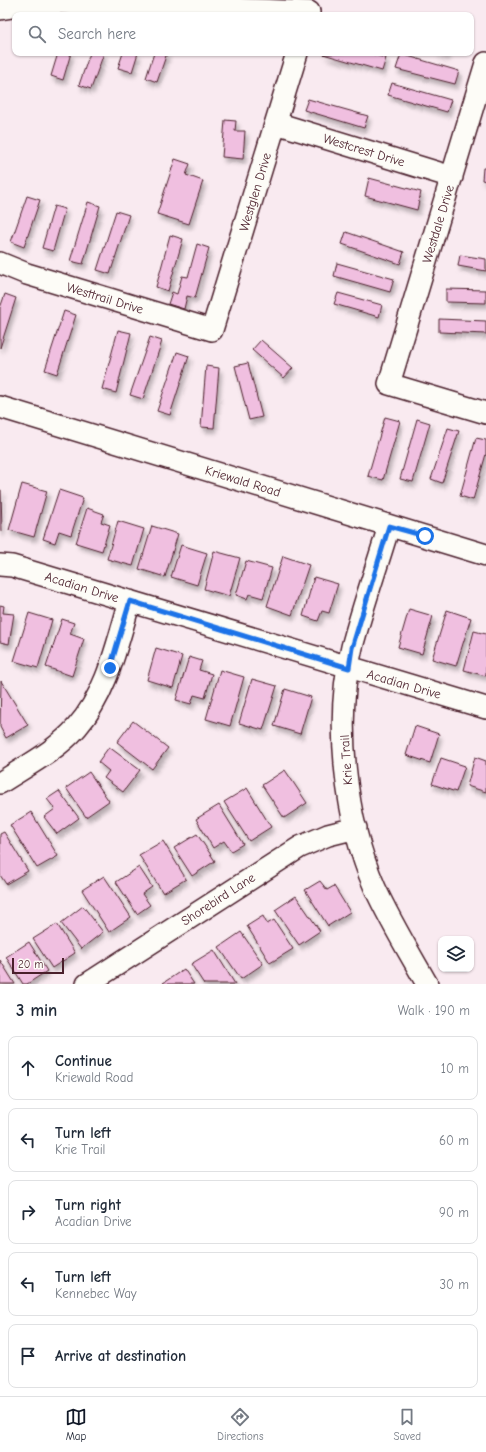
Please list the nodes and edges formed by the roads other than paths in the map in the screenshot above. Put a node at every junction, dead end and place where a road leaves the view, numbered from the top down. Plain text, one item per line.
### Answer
1 (0, 9) edge
2 (310, 9) edge
3 (296, 56) edge
4 (486, 63) edge
5 (276, 124) junction
6 (452, 177) junction
7 (0, 263) edge
8 (212, 330) joint
9 (0, 407) edge
10 (486, 413) edge
11 (389, 526) junction
12 (486, 555) edge
13 (0, 565) edge
14 (130, 601) junction
15 (349, 668) junction
16 (486, 708) edge
17 (0, 783) edge
18 (356, 828) junction
19 (87, 984) edge
20 (427, 984) edge

1 - 2 street
3 - 5 street, Westglen Drive
4 - 6 street, Westdale Drive
5 - 6 street, Westcrest Drive
5 - 8 street, Westglen Drive
6 - 10 street, Westdale Drive
7 - 8 street, Westtrail Drive
9 - 11 street, Kriewald Road
11 - 12 street, Kriewald Road
11 - 15 street, Krie Trail
13 - 14 street, Acadian Drive
14 - 15 street, Acadian Drive
14 - 17 street
15 - 16 street, Acadian Drive
15 - 18 street, Krie Trail
18 - 19 street, Shorebird Lane
18 - 20 street, Krie Trail

